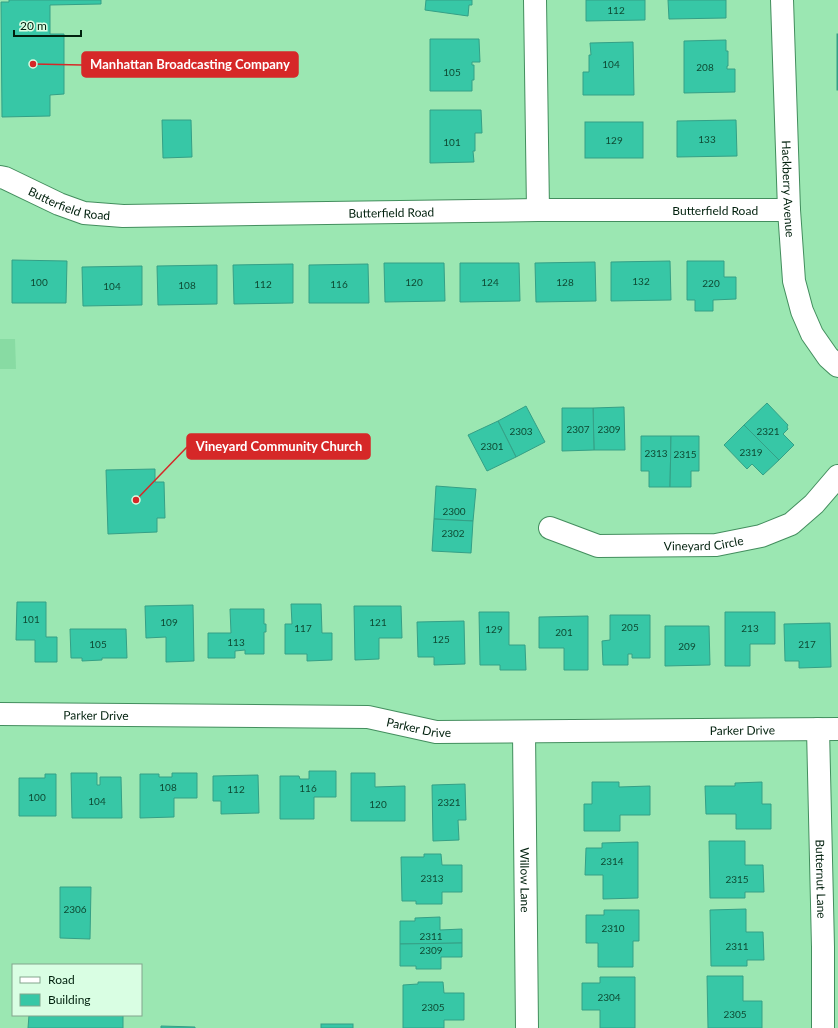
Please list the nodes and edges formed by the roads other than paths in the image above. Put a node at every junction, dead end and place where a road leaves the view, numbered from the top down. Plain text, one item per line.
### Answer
1 (535, 0) edge
2 (782, 0) edge
3 (0, 177) edge
4 (538, 210) junction
5 (789, 210) junction
6 (838, 366) edge
7 (838, 476) edge
8 (550, 528) dead end
9 (0, 714) edge
10 (828, 729) edge
11 (524, 732) junction
12 (527, 1028) edge
13 (823, 1028) edge

1 - 4 street
2 - 5 street, Hackberry Avenue
3 - 4 street, Butterfield Road
4 - 5 street, Butterfield Road
5 - 6 street, Hackberry Avenue
7 - 8 street, Vineyard Circle
9 - 11 street, Parker Drive
10 - 11 street, Parker Drive
10 - 13 street, Butternut Lane
11 - 12 street, Willow Lane

